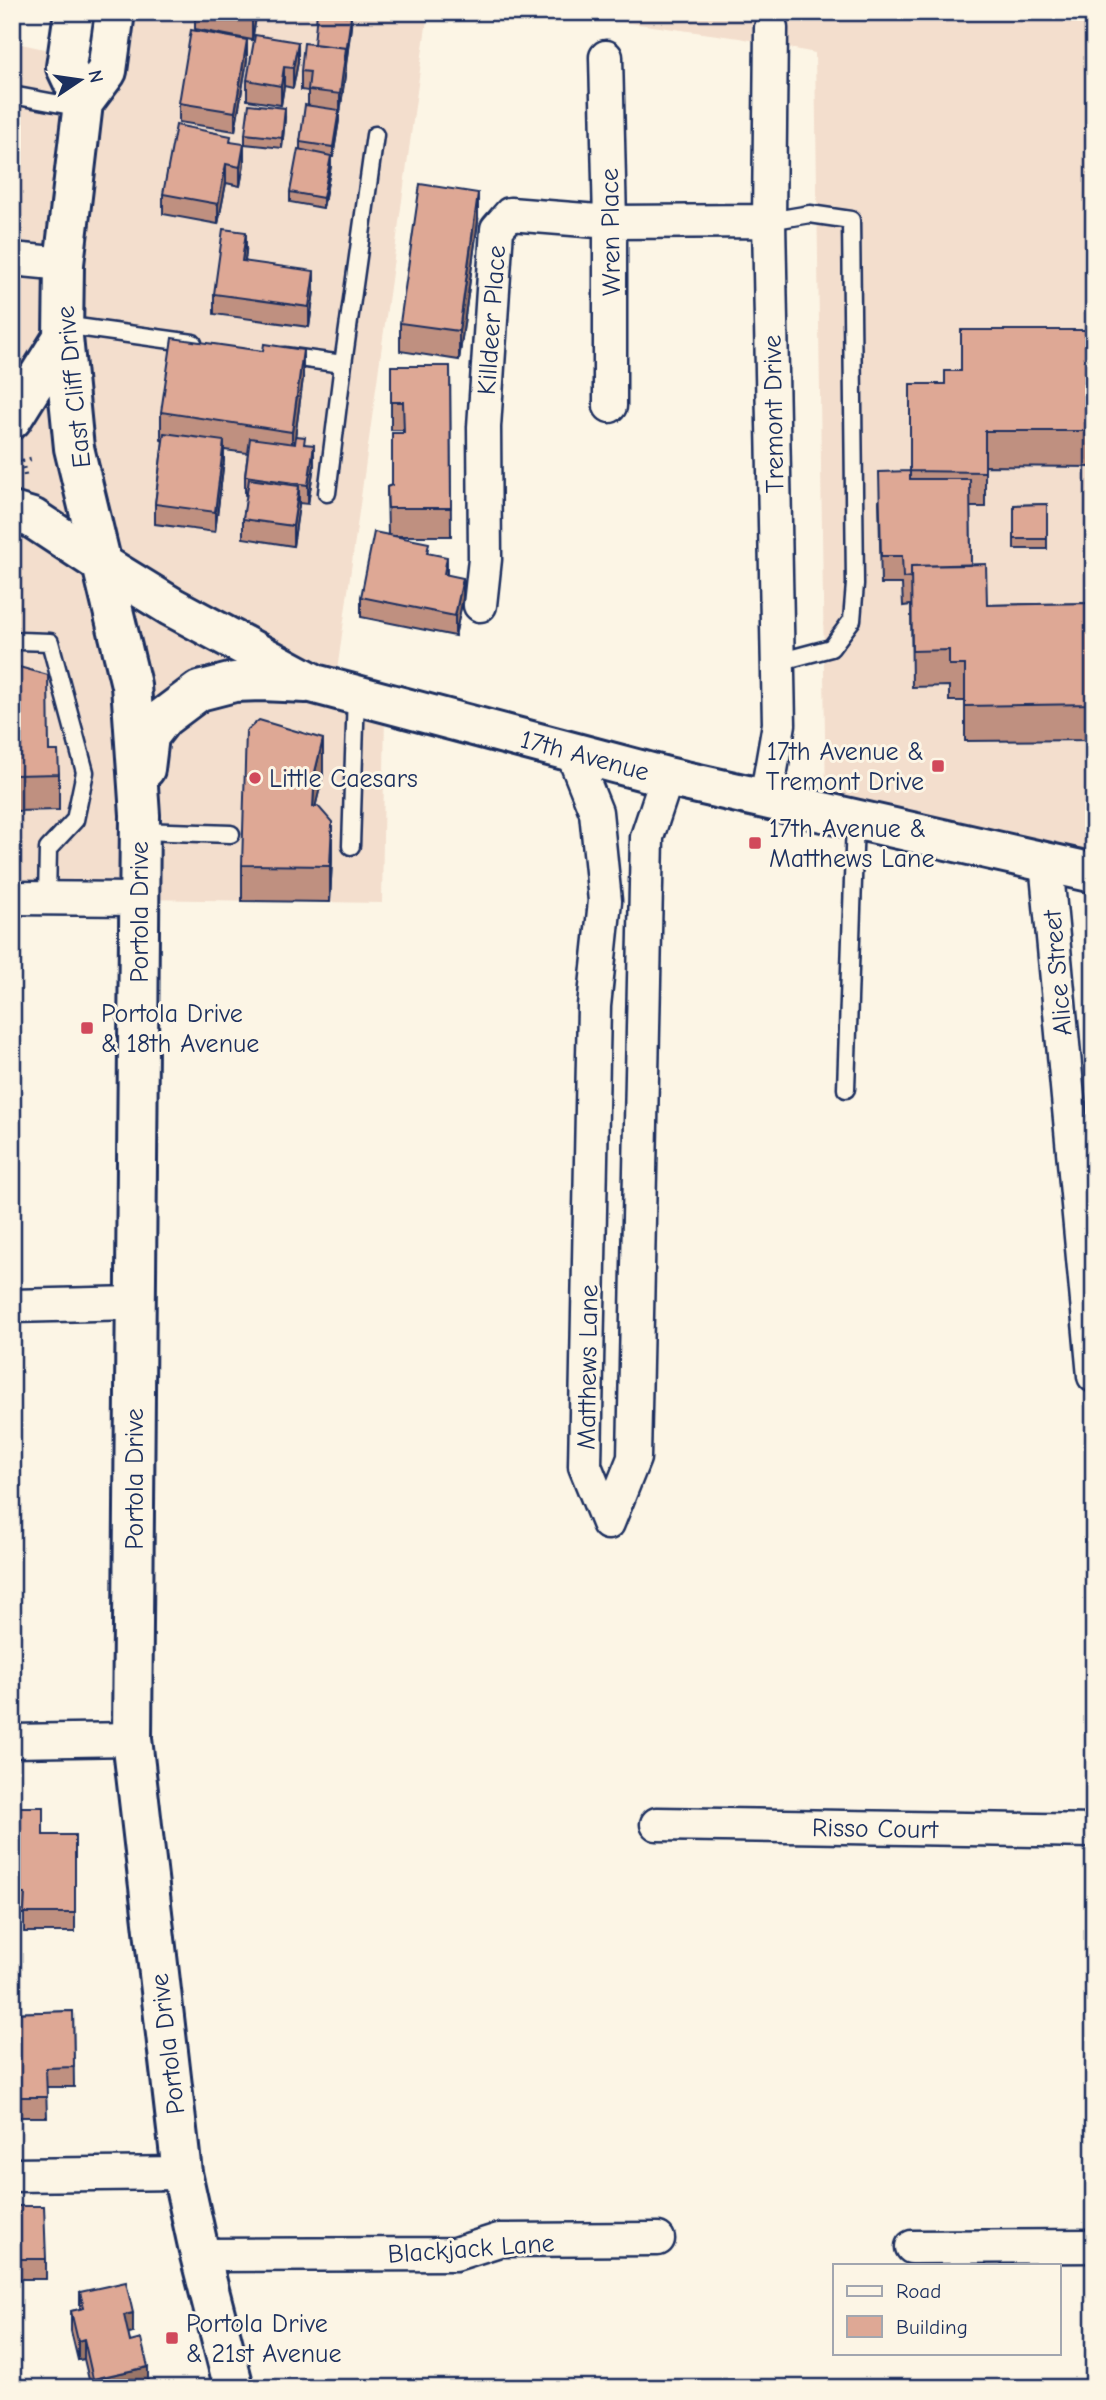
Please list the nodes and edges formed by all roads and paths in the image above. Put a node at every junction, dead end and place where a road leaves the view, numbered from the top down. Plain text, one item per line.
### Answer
1 (74, 12) edge
2 (116, 12) edge
3 (772, 20) edge
4 (606, 57) dead end
5 (12, 95) edge
6 (82, 106) junction
7 (375, 135) dead end
8 (769, 221) junction
9 (610, 222) junction
10 (12, 260) edge
11 (64, 264) junction
12 (63, 331) junction
13 (205, 345) edge
14 (274, 355) edge
15 (343, 364) junction
16 (610, 406) dead end
17 (12, 419) edge
18 (35, 458) dead end
19 (25, 477) dead end
20 (327, 493) dead end
21 (12, 512) edge
22 (102, 564) junction
23 (480, 606) dead end
24 (19, 641) dead end
25 (778, 662) junction
26 (315, 684) junction
27 (356, 694) junction
28 (572, 752) junction
29 (667, 777) junction
30 (766, 799) junction
31 (855, 820) junction
32 (140, 823) junction
33 (231, 834) dead end
34 (351, 846) dead end
35 (1046, 863) junction
36 (1094, 873) edge
37 (12, 898) edge
38 (47, 898) junction
39 (139, 899) junction
40 (846, 1089) dead end
41 (135, 1303) junction
42 (12, 1306) edge
43 (1094, 1376) edge
44 (132, 1739) junction
45 (12, 1741) edge
46 (657, 1824) dead end
47 (1094, 1831) edge
48 (182, 2173) junction
49 (12, 2175) edge
50 (658, 2239) dead end
51 (1094, 2246) edge
52 (912, 2247) dead end
53 (200, 2255) junction
54 (234, 2388) edge

1 - 6 main road
2 - 6 main road
3 - 8 street, Tremont Drive
4 - 9 street, Wren Place
5 - 6 lane
6 - 11 main road, East Cliff Drive
7 - 15 lane
8 - 9 street, Killdeer Place
8 - 25 street, Tremont Drive
8 - 25 lane
9 - 16 street, Wren Place
9 - 23 street, Killdeer Place
10 - 11 street
11 - 12 main road, East Cliff Drive
12 - 13 lane
12 - 17 main road
12 - 22 main road, East Cliff Drive
14 - 15 lane
15 - 20 lane
18 - 19 path
21 - 22 main road
22 - 26 main road, 17th Avenue
22 - 32 main road, Portola Drive
24 - 38 lane
25 - 30 street, Tremont Drive
26 - 27 main road, 17th Avenue
26 - 32 main road
27 - 28 main road, 17th Avenue
27 - 34 lane
28 - 29 main road, 17th Avenue
28 - 29 street, Matthews Lane
29 - 30 main road, 17th Avenue
30 - 31 main road, 17th Avenue
31 - 35 main road, 17th Avenue
31 - 40 lane
32 - 33 lane
32 - 39 main road, Portola Drive
35 - 36 main road, 17th Avenue
35 - 43 street, Alice Street
37 - 38 street
38 - 39 street
39 - 41 main road, Portola Drive
41 - 42 street
41 - 44 main road, Portola Drive
44 - 45 street
44 - 48 main road, Portola Drive
46 - 47 street, Risso Court
48 - 49 street
48 - 53 main road, Portola Drive
50 - 53 street, Blackjack Lane
51 - 52 street
53 - 54 main road, Portola Drive

